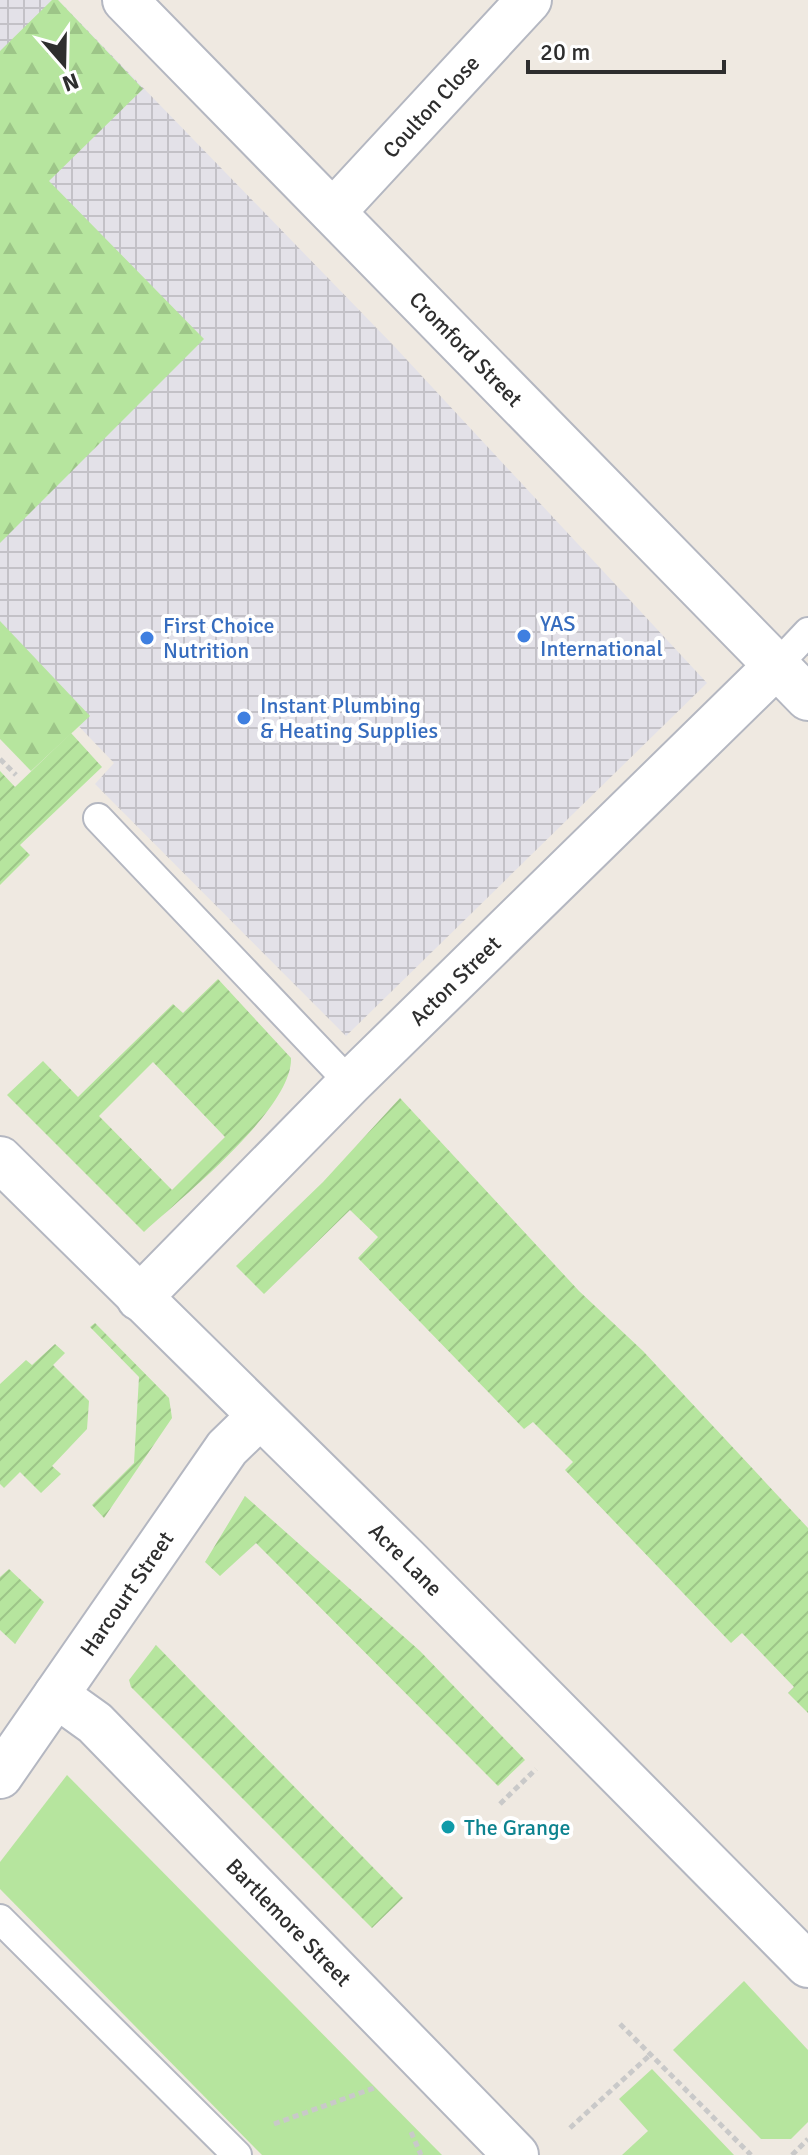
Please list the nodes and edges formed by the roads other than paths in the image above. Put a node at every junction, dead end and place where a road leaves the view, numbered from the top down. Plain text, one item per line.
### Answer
1 (125, 0) edge
2 (529, 0) edge
3 (333, 212) junction
4 (808, 632) edge
5 (776, 666) junction
6 (808, 698) edge
7 (98, 818) dead end
8 (350, 1083) junction
9 (0, 1159) edge
10 (139, 1298) junction
11 (259, 1417) junction
12 (56, 1695) junction
13 (0, 1776) edge
14 (0, 1919) edge
15 (808, 1965) edge
16 (231, 2149) edge
17 (516, 2155) edge

1 - 3 street, Cromford Street
2 - 3 street, Coulton Close
3 - 5 street, Cromford Street
4 - 5 lane
5 - 6 street, Cromford Street
5 - 8 street, Acton Street
7 - 8 lane
8 - 10 street, Acton Street
9 - 10 street, Acre Lane
10 - 11 street, Acre Lane
11 - 12 street, Harcourt Street
11 - 15 street, Acre Lane
12 - 13 street, Harcourt Street
12 - 17 street, Bartlemore Street
14 - 16 lane

